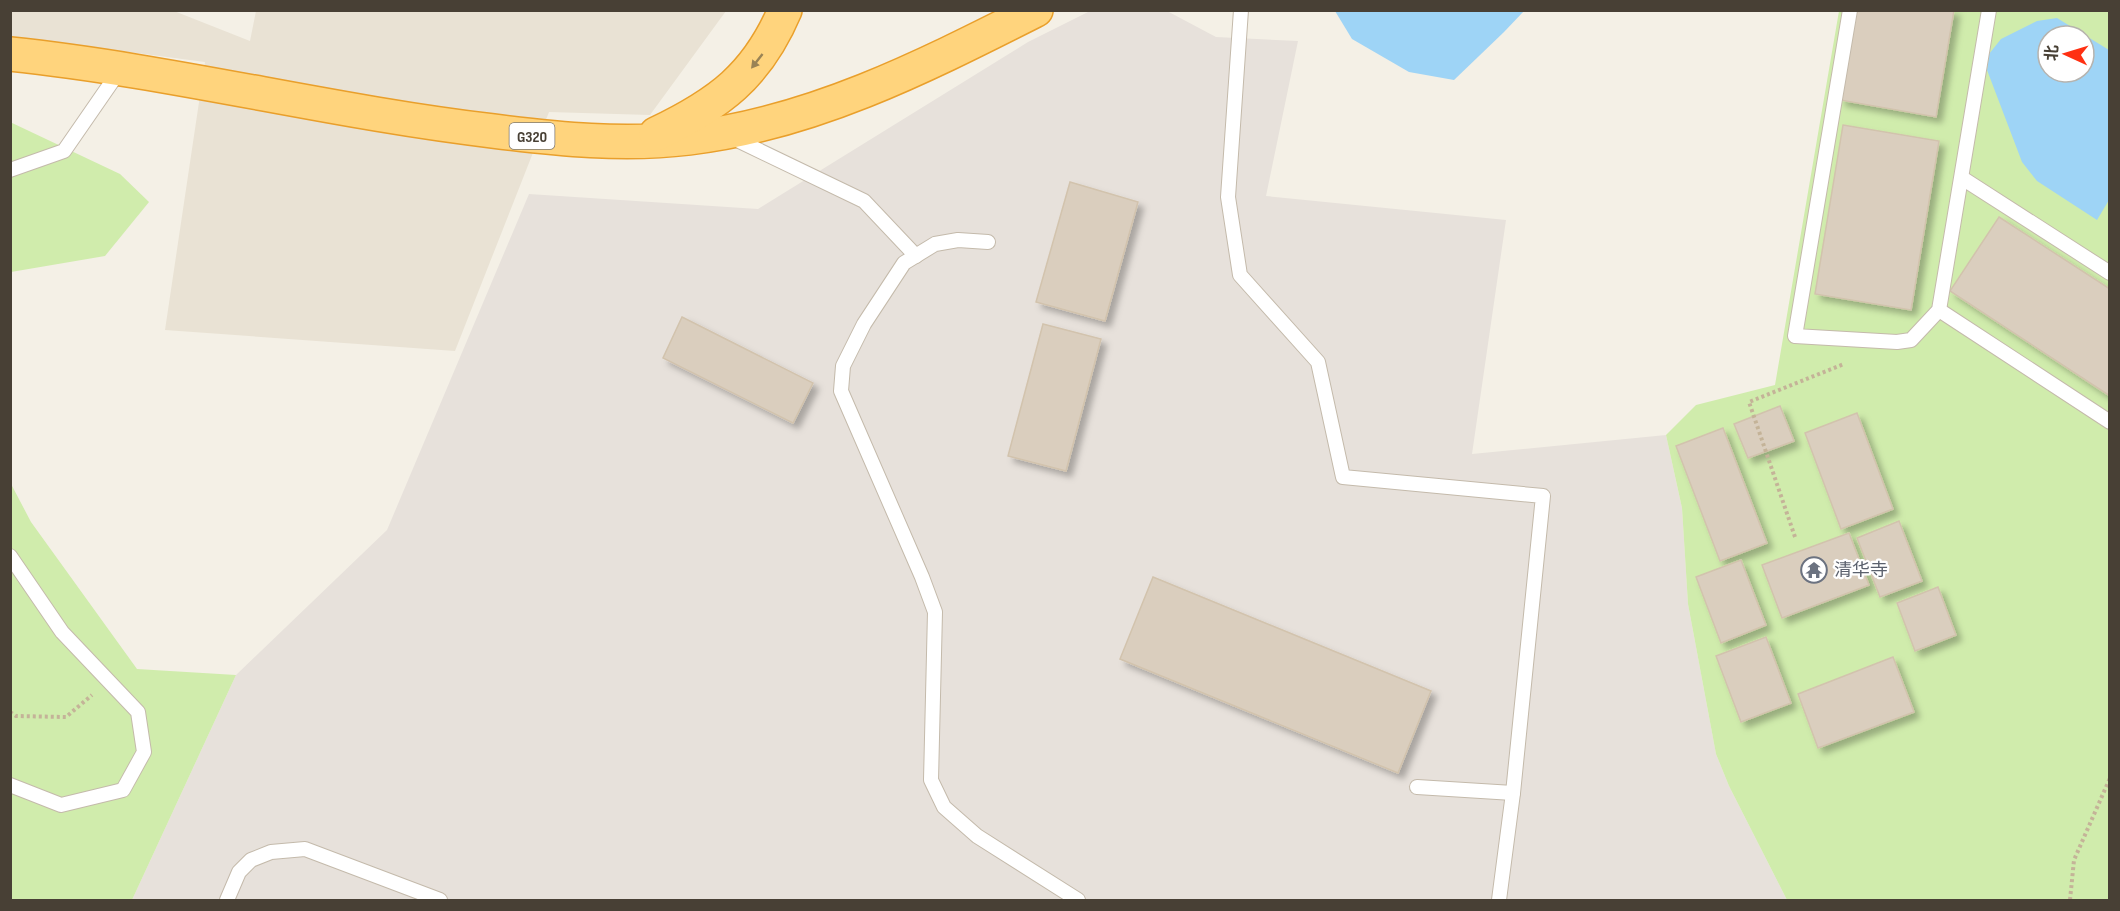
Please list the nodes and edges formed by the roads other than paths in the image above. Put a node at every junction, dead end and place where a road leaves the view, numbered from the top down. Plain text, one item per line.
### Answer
1 (785, 10) edge
2 (1036, 10) edge
3 (1229, 10) edge
4 (1241, 10) edge
5 (1850, 10) edge
6 (1989, 10) edge
7 (1241, 27) junction
8 (10, 54) edge
9 (121, 68) junction
10 (723, 133) junction
11 (640, 142) junction
12 (10, 170) edge
13 (1962, 178) junction
14 (988, 242) dead end
15 (916, 256) junction
16 (2109, 273) edge
17 (1939, 310) junction
18 (2109, 422) edge
19 (10, 556) edge
20 (10, 785) edge
21 (1417, 787) dead end
22 (1513, 793) junction
23 (227, 900) edge
24 (440, 900) edge
25 (1078, 900) edge
26 (1499, 900) edge

1 -> 11 highway
2 - 10 highway, G320
3 - 7 lane
4 - 7 lane
5 - 17 lane
6 - 13 lane
7 - 22 lane
8 - 9 highway, G320
9 - 11 highway, G320
9 - 12 lane
10 - 11 highway, G320
10 - 15 lane
13 - 16 lane
13 - 17 lane
14 - 15 lane
15 - 25 lane
17 - 18 lane
19 - 20 lane
21 - 22 lane
22 - 26 lane
23 - 24 lane

